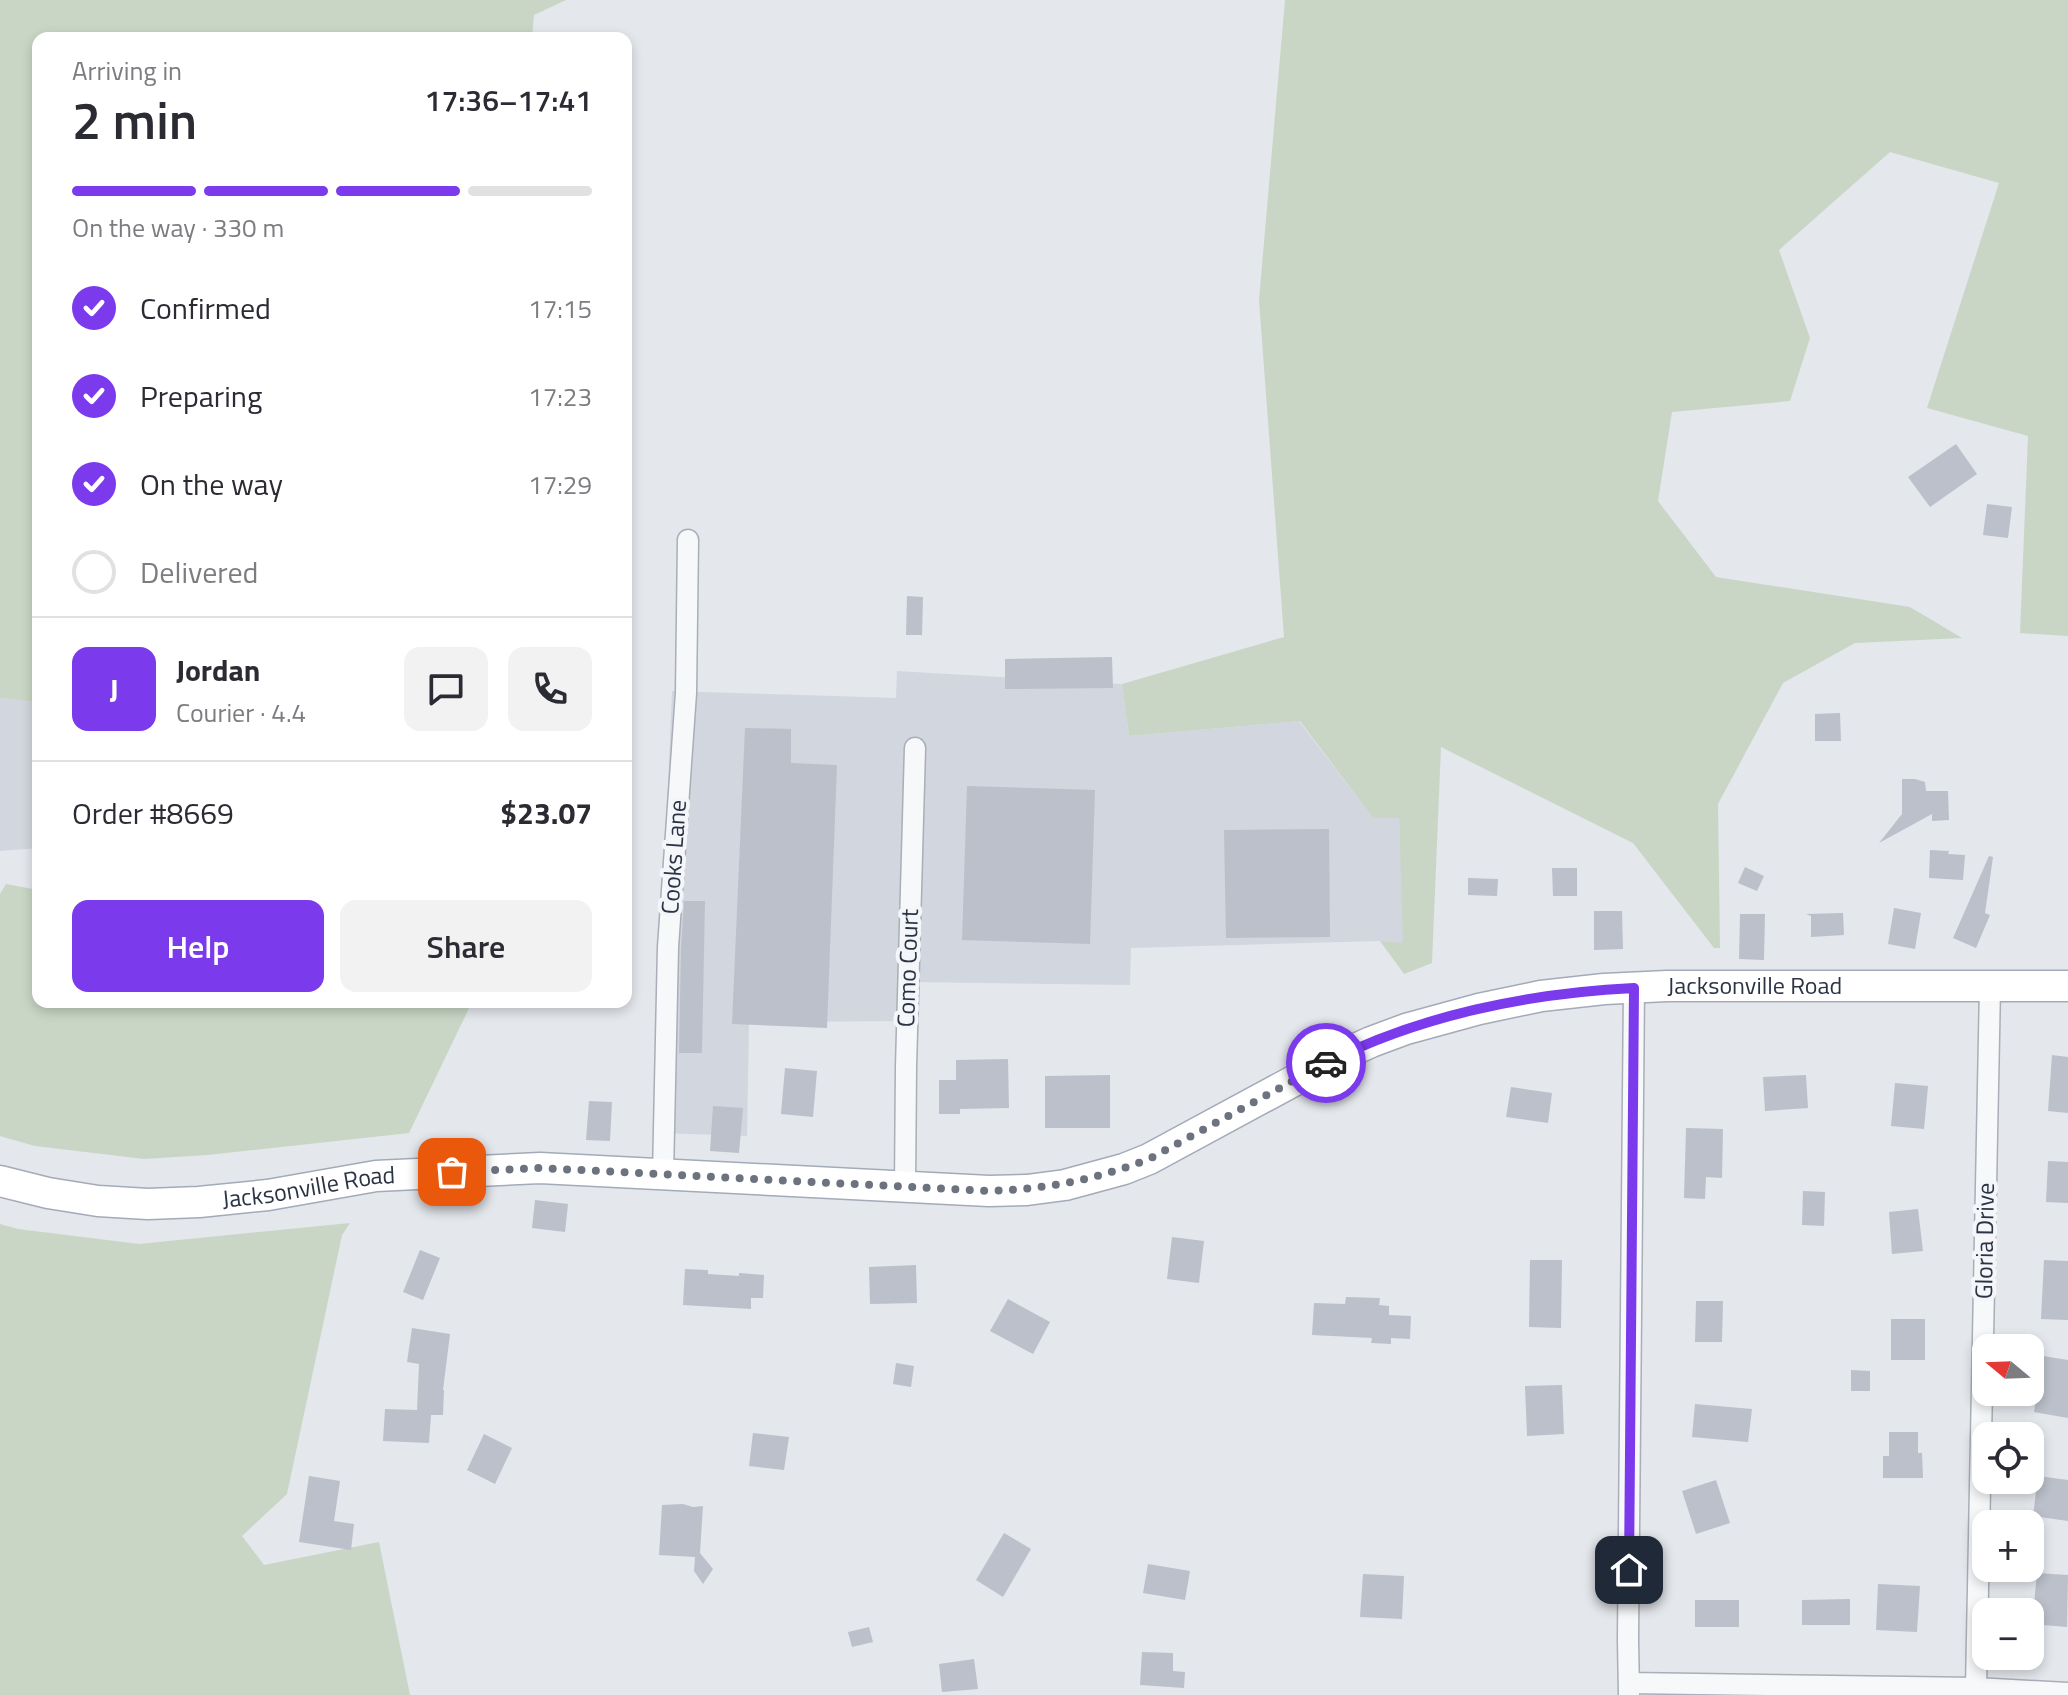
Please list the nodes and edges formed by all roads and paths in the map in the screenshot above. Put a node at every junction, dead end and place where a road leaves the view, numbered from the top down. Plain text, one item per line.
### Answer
1 (688, 540) dead end
2 (915, 748) dead end
3 (1990, 986) junction
4 (2068, 986) edge
5 (1634, 988) junction
6 (663, 1175) junction
7 (0, 1181) edge
8 (905, 1187) junction
9 (1976, 1688) junction
10 (1629, 1689) edge
11 (2068, 1693) edge

1 - 6 street, Cooks Lane
2 - 8 street, Como Court
3 - 4 main road, Jacksonville Road
3 - 5 main road, Jacksonville Road
3 - 9 street, Gloria Drive
5 - 8 main road, Jacksonville Road
5 - 10 street
6 - 7 main road, Jacksonville Road
6 - 8 main road, Jacksonville Road
9 - 10 street
9 - 11 street

